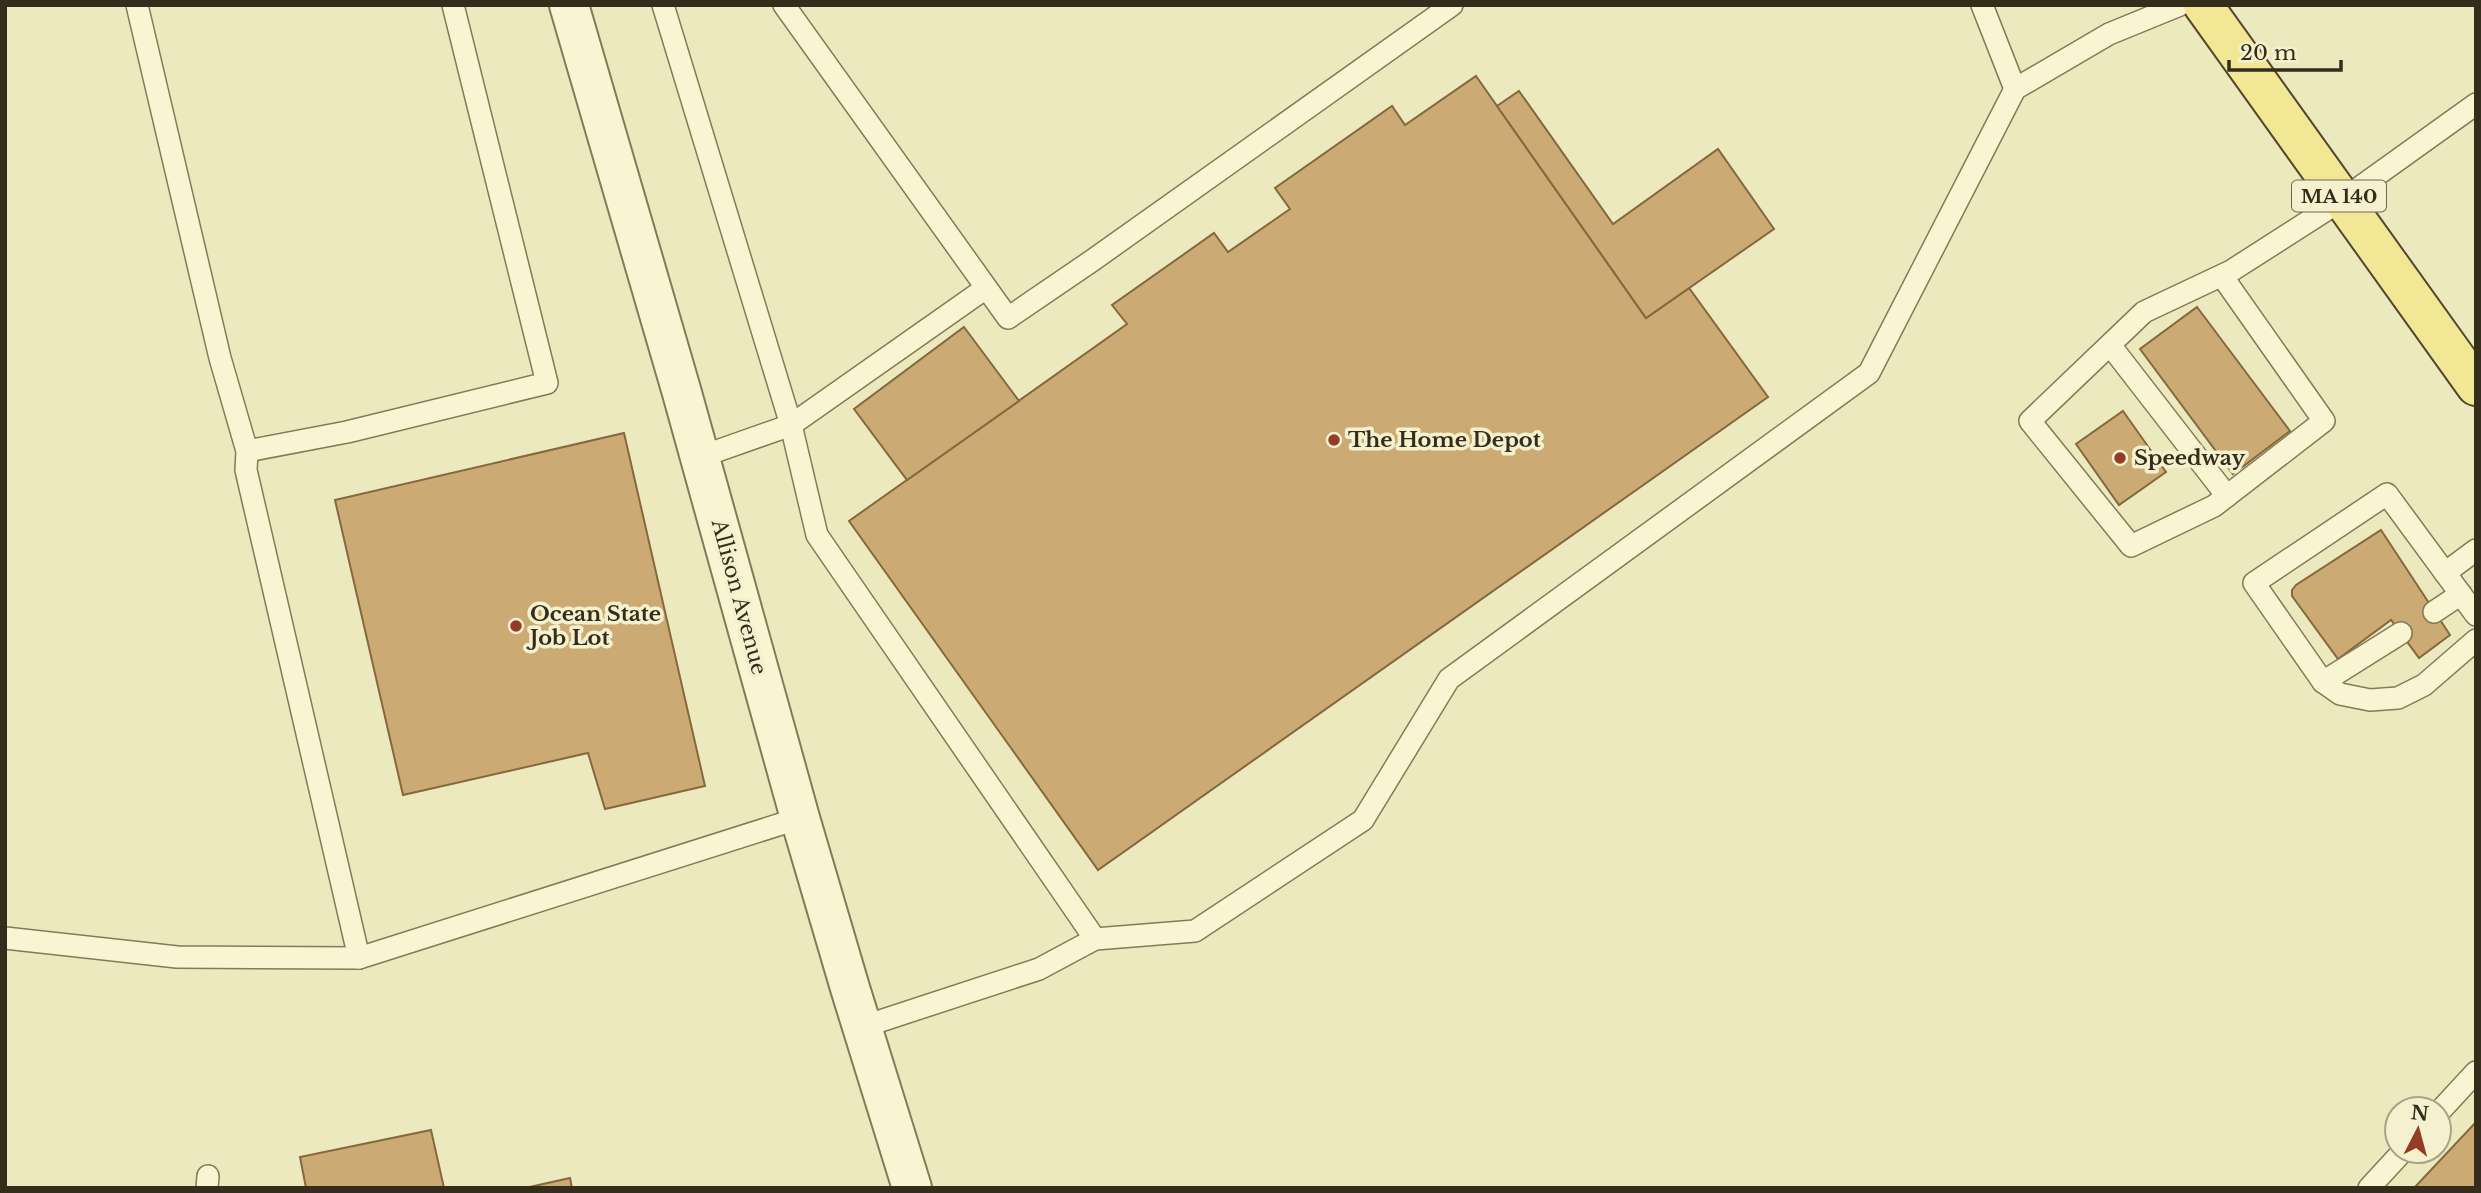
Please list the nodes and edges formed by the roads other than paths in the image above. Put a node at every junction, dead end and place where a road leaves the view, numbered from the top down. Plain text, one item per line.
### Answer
1 (137, 5) edge
2 (453, 5) edge
3 (569, 5) edge
4 (663, 5) edge
5 (784, 5) edge
6 (1452, 5) edge
7 (1982, 5) edge
8 (2180, 5) edge
9 (2203, 5) edge
10 (2015, 89) junction
11 (2476, 104) edge
12 (2342, 200) junction
13 (2222, 276) junction
14 (986, 288) junction
15 (2110, 345) junction
16 (2476, 386) edge
17 (790, 425) junction
18 (247, 452) junction
19 (700, 457) junction
20 (2227, 496) junction
21 (2476, 550) edge
22 (2445, 573) junction
23 (2461, 594) junction
24 (2434, 612) dead end
25 (2476, 615) edge
26 (2401, 633) dead end
27 (2476, 640) edge
28 (2323, 682) junction
29 (800, 818) junction
30 (5, 938) edge
31 (1095, 939) junction
32 (359, 958) junction
33 (862, 1027) junction
34 (2476, 1072) edge
35 (2453, 1097) edge
36 (2390, 1165) edge
37 (912, 1188) edge
38 (2369, 1188) edge

1 - 18 lane
2 - 18 lane
3 - 19 street, Allison Avenue
4 - 17 lane
5 - 14 lane
6 - 14 lane
7 - 10 lane
8 - 10 lane
9 - 12 main road, MA 140
10 - 31 lane
11 - 12 lane
12 - 13 lane
12 - 16 main road, MA 140
13 - 15 lane
13 - 20 lane
14 - 17 lane
15 - 20 lane
15 - 20 lane
17 - 19 lane
17 - 31 lane
18 - 32 lane
19 - 29 street, Allison Avenue
21 - 22 lane
22 - 23 lane
22 - 28 lane
23 - 24 lane
23 - 25 lane
26 - 28 lane
27 - 28 lane
29 - 32 lane
29 - 33 street, Allison Avenue
30 - 32 lane
31 - 33 lane
33 - 37 street, Allison Avenue
34 - 35 lane
36 - 38 lane

